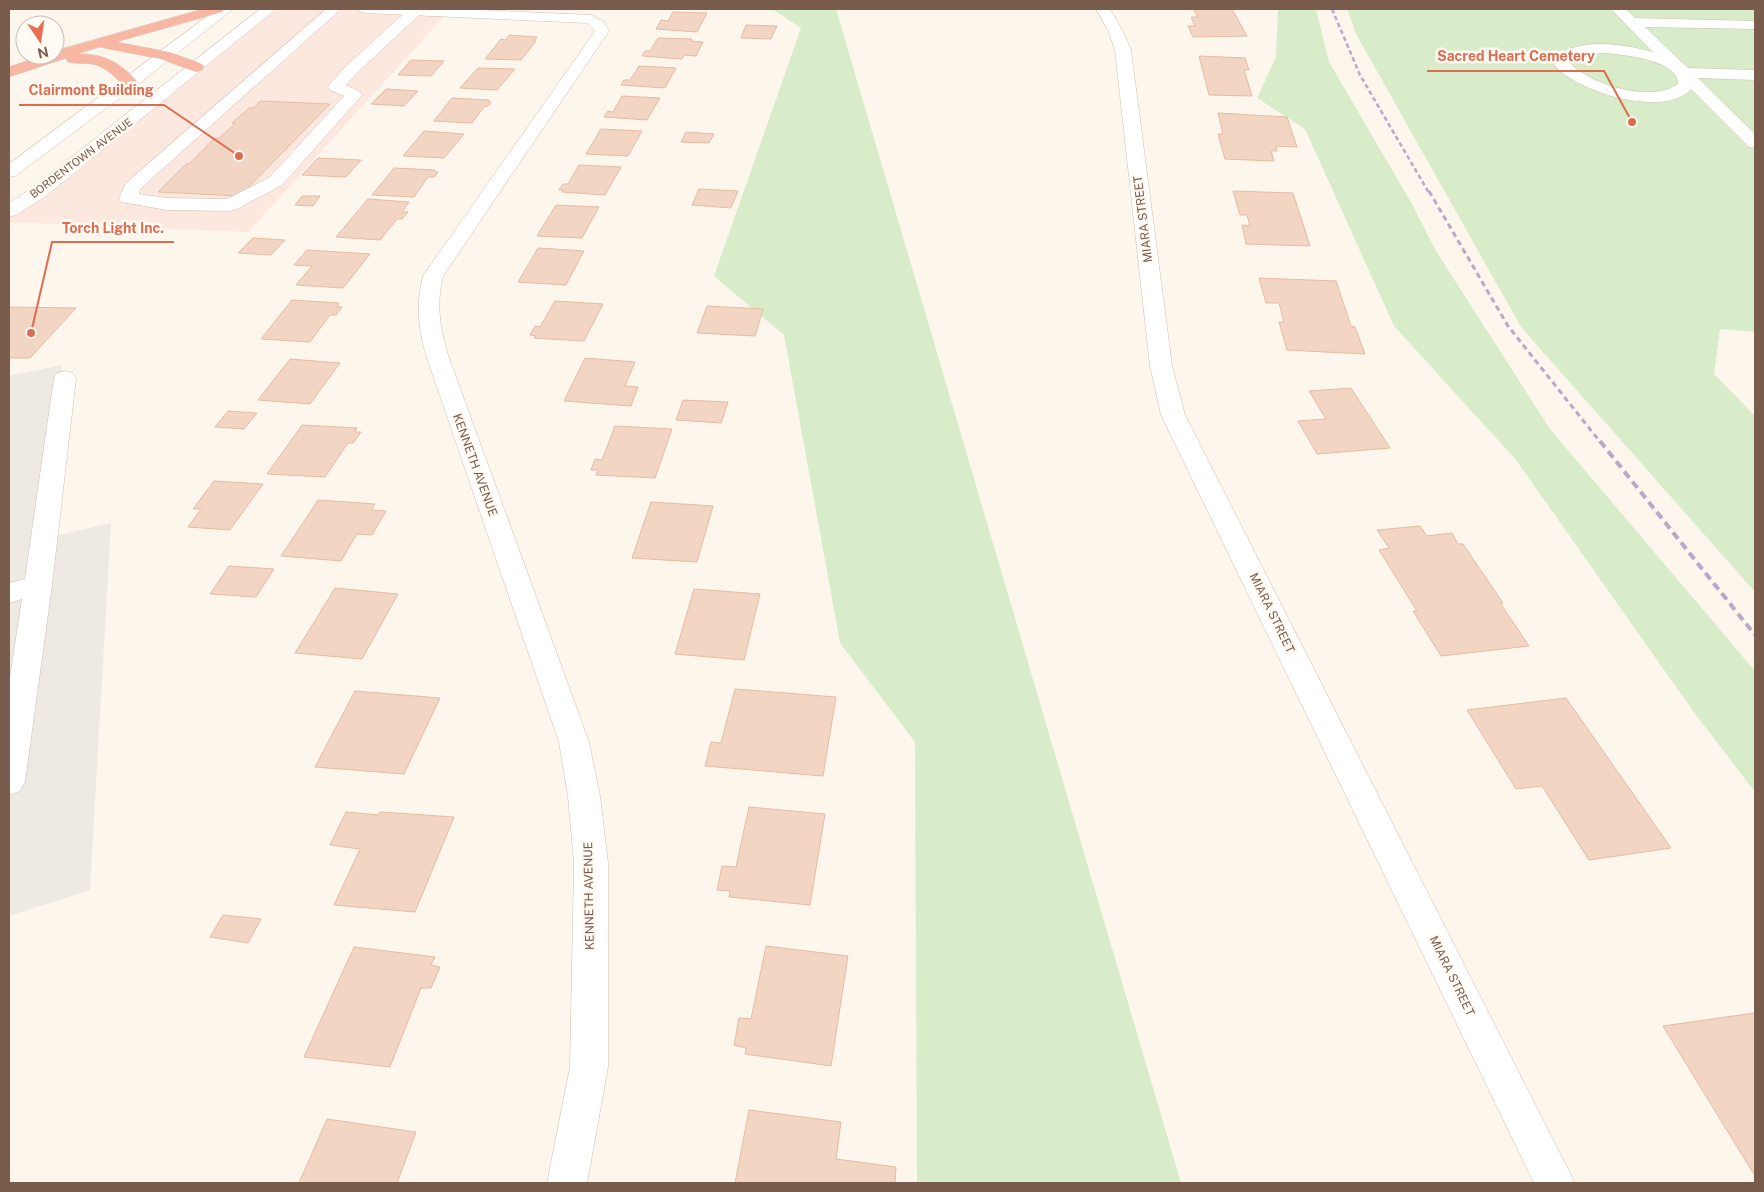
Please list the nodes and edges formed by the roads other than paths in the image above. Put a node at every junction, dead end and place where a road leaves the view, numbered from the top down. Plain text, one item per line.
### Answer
1 (216, 9) edge
2 (226, 9) edge
3 (269, 9) edge
4 (334, 9) edge
5 (365, 9) edge
6 (1103, 9) edge
7 (1618, 9) edge
8 (416, 11) junction
9 (148, 14) dead end
10 (1632, 22) junction
11 (1755, 25) edge
12 (65, 38) edge
13 (92, 44) junction
14 (65, 48) edge
15 (65, 50) edge
16 (164, 55) junction
17 (65, 60) edge
18 (196, 66) junction
19 (1683, 73) junction
20 (1755, 75) edge
21 (130, 83) junction
22 (1749, 131) edge
23 (1755, 143) edge
24 (9, 172) edge
25 (9, 211) edge
26 (65, 378) dead end
27 (38, 585) junction
28 (9, 593) edge
29 (9, 782) edge
30 (567, 1183) edge
31 (1555, 1183) edge

1 - 13 highway
2 - 16 street
3 - 18 street, BORDENTOWN AVENUE
4 - 8 street
5 - 8 street, KENNETH AVENUE
6 - 31 street, MIARA STREET
7 - 10 street
8 - 30 street, KENNETH AVENUE
9 - 12 highway
10 - 11 street
10 - 19 street
13 - 14 highway
13 - 15 highway
13 - 16 highway
16 - 18 highway
16 - 21 street
17 - 21 highway
18 - 25 street, BORDENTOWN AVENUE
19 - 19 street
19 - 20 street
19 - 22 street
21 - 24 street
22 - 23 street
26 - 27 street
27 - 28 street
27 - 29 street

